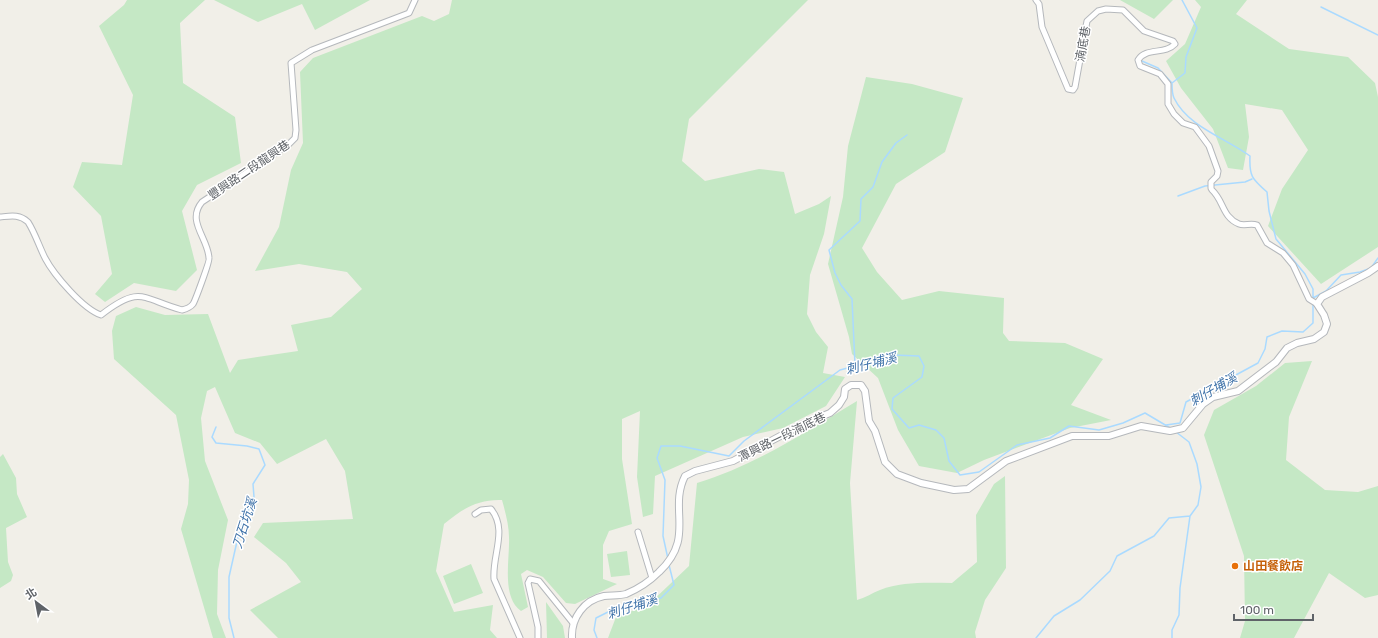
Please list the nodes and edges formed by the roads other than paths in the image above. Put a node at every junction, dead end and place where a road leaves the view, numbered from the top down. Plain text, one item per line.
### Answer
1 (415, 0) edge
2 (1036, 0) edge
3 (0, 217) edge
4 (1378, 266) edge
5 (1317, 304) junction
6 (475, 514) dead end
7 (638, 532) dead end
8 (652, 578) junction
9 (573, 623) junction
10 (520, 638) edge
11 (538, 638) edge
12 (572, 638) edge

1 - 3 street, 豐興路二段龍興巷
2 - 5 street, 湳底巷
4 - 5 street
5 - 8 street, 潭興路一段湳底巷
6 - 10 street
7 - 8 street
8 - 9 street, 潭興路一段湳底巷
9 - 11 street
9 - 12 street

